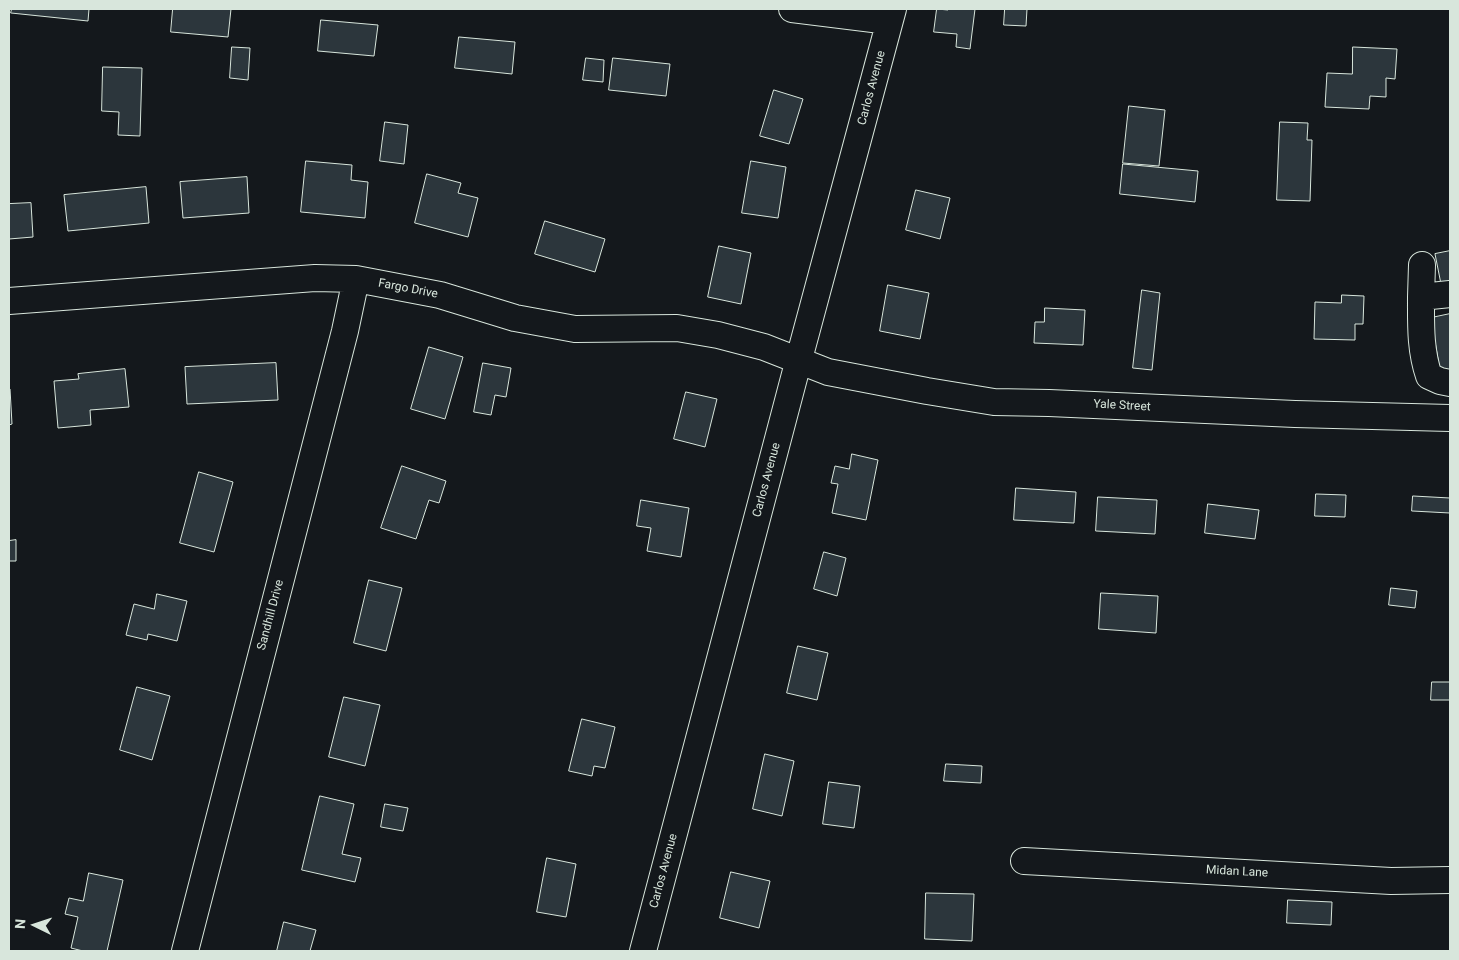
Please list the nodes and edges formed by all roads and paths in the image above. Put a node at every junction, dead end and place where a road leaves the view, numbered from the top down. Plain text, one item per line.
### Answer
1 (792, 9) edge
2 (891, 15) edge
3 (1422, 265) dead end
4 (356, 279) junction
5 (1450, 294) edge
6 (1421, 297) junction
7 (9, 301) edge
8 (799, 359) junction
9 (1450, 383) edge
10 (1450, 418) edge
11 (1024, 861) dead end
12 (1450, 880) edge
13 (185, 951) edge
14 (643, 951) edge

1 - 2 street
2 - 8 street, Carlos Avenue
3 - 6 street
4 - 7 street, Fargo Drive
4 - 8 street, Fargo Drive
4 - 13 street, Sandhill Drive
5 - 6 street
6 - 9 street
8 - 10 street, Yale Street
8 - 14 street, Carlos Avenue
11 - 12 street, Midan Lane

